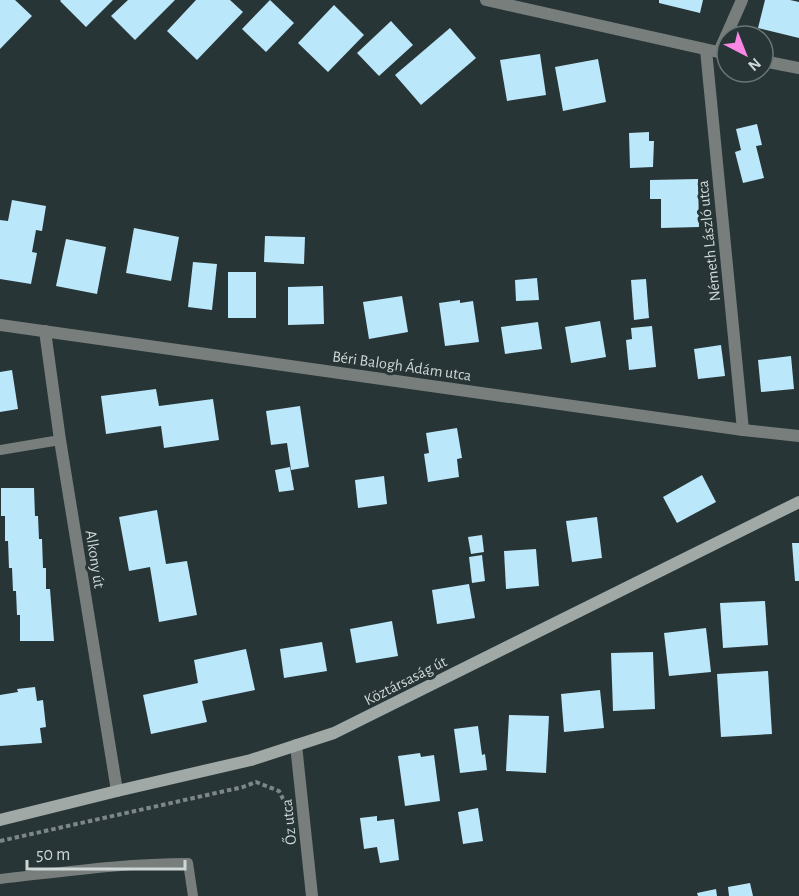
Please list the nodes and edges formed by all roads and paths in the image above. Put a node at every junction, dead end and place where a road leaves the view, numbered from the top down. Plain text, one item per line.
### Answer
1 (486, 0) edge
2 (742, 0) edge
3 (730, 24) edge
4 (715, 52) edge
5 (775, 63) edge
6 (799, 68) edge
7 (719, 84) edge
8 (0, 325) edge
9 (45, 331) junction
10 (743, 430) junction
11 (799, 436) edge
12 (60, 440) junction
13 (0, 450) edge
14 (799, 502) edge
15 (296, 746) junction
16 (117, 791) junction
17 (286, 805) dead end
18 (0, 820) edge
19 (0, 841) edge
20 (0, 879) edge
21 (193, 896) edge
22 (312, 896) edge

1 - 4 street
2 - 3 street
5 - 6 street
7 - 10 street, Németh László utca
8 - 9 street, Béri Balogh Ádám utca
9 - 10 street, Béri Balogh Ádám utca
9 - 12 street, Alkony út
10 - 11 street, Béri Balogh Ádám utca
12 - 13 lane
12 - 16 street, Alkony út
14 - 15 main road, Köztársaság út
15 - 16 main road, Köztársaság út
15 - 22 street, Őz utca
16 - 18 main road, Köztársaság út
17 - 19 path
20 - 21 lane

